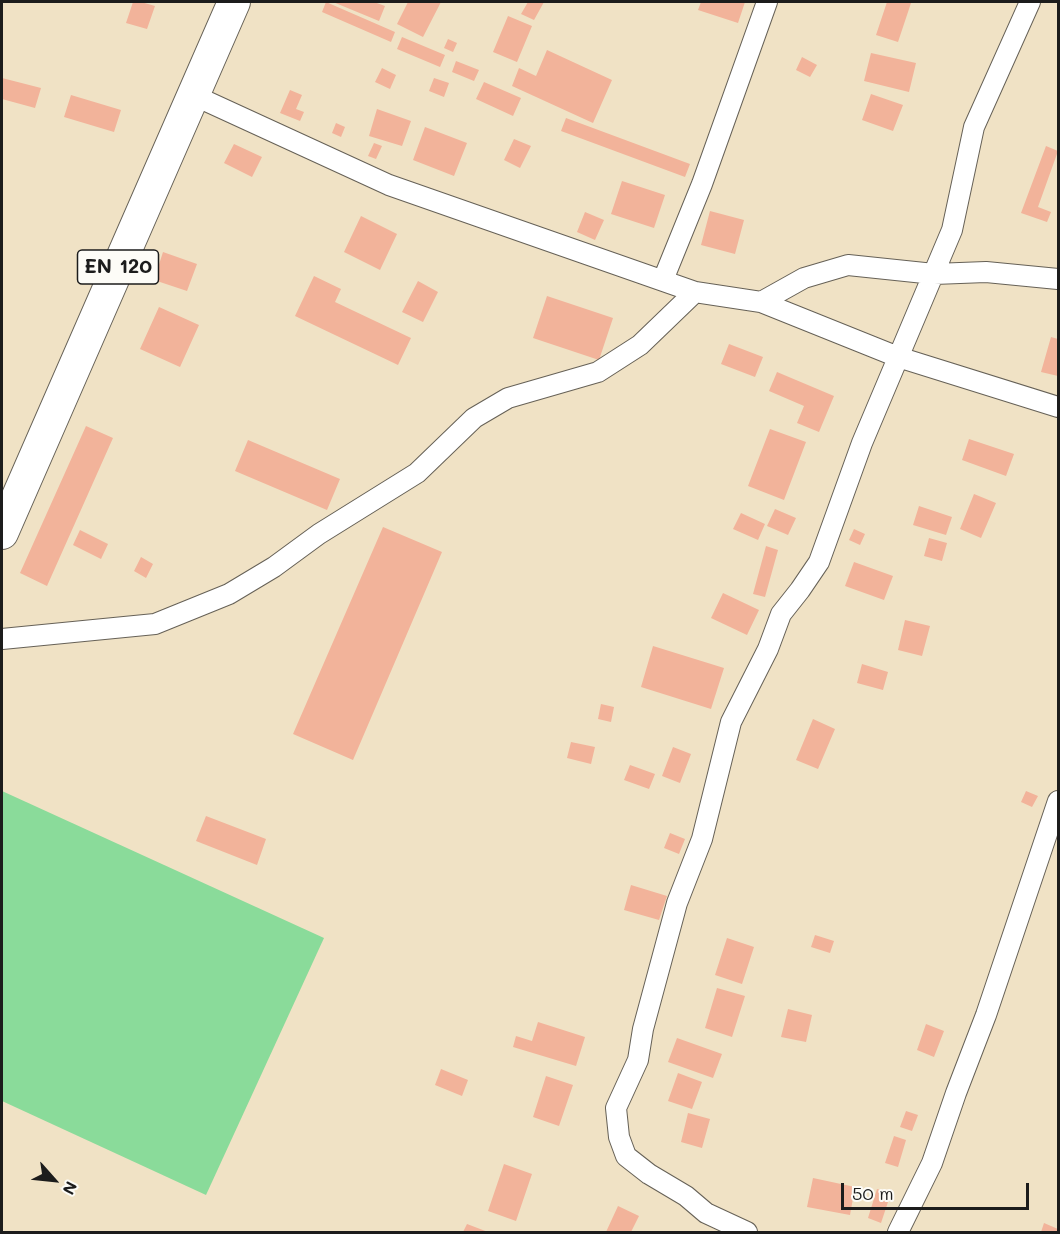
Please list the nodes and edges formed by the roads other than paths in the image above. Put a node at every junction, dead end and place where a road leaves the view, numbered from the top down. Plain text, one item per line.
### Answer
1 (234, 2) edge
2 (767, 2) edge
3 (1030, 2) edge
4 (193, 95) junction
5 (934, 274) junction
6 (1059, 279) edge
7 (663, 280) junction
8 (695, 292) junction
9 (761, 302) junction
10 (898, 357) junction
11 (1059, 407) edge
12 (2, 533) edge
13 (2, 639) edge
14 (1059, 801) edge
15 (747, 1233) edge
16 (898, 1233) edge

1 - 4 main road, EN 120
2 - 7 street
3 - 5 street
4 - 7 street
4 - 12 main road, EN 120
5 - 6 street
5 - 9 street
5 - 10 street
7 - 8 street
8 - 9 street
8 - 13 street
9 - 10 street
10 - 11 street
10 - 15 street
14 - 16 street

